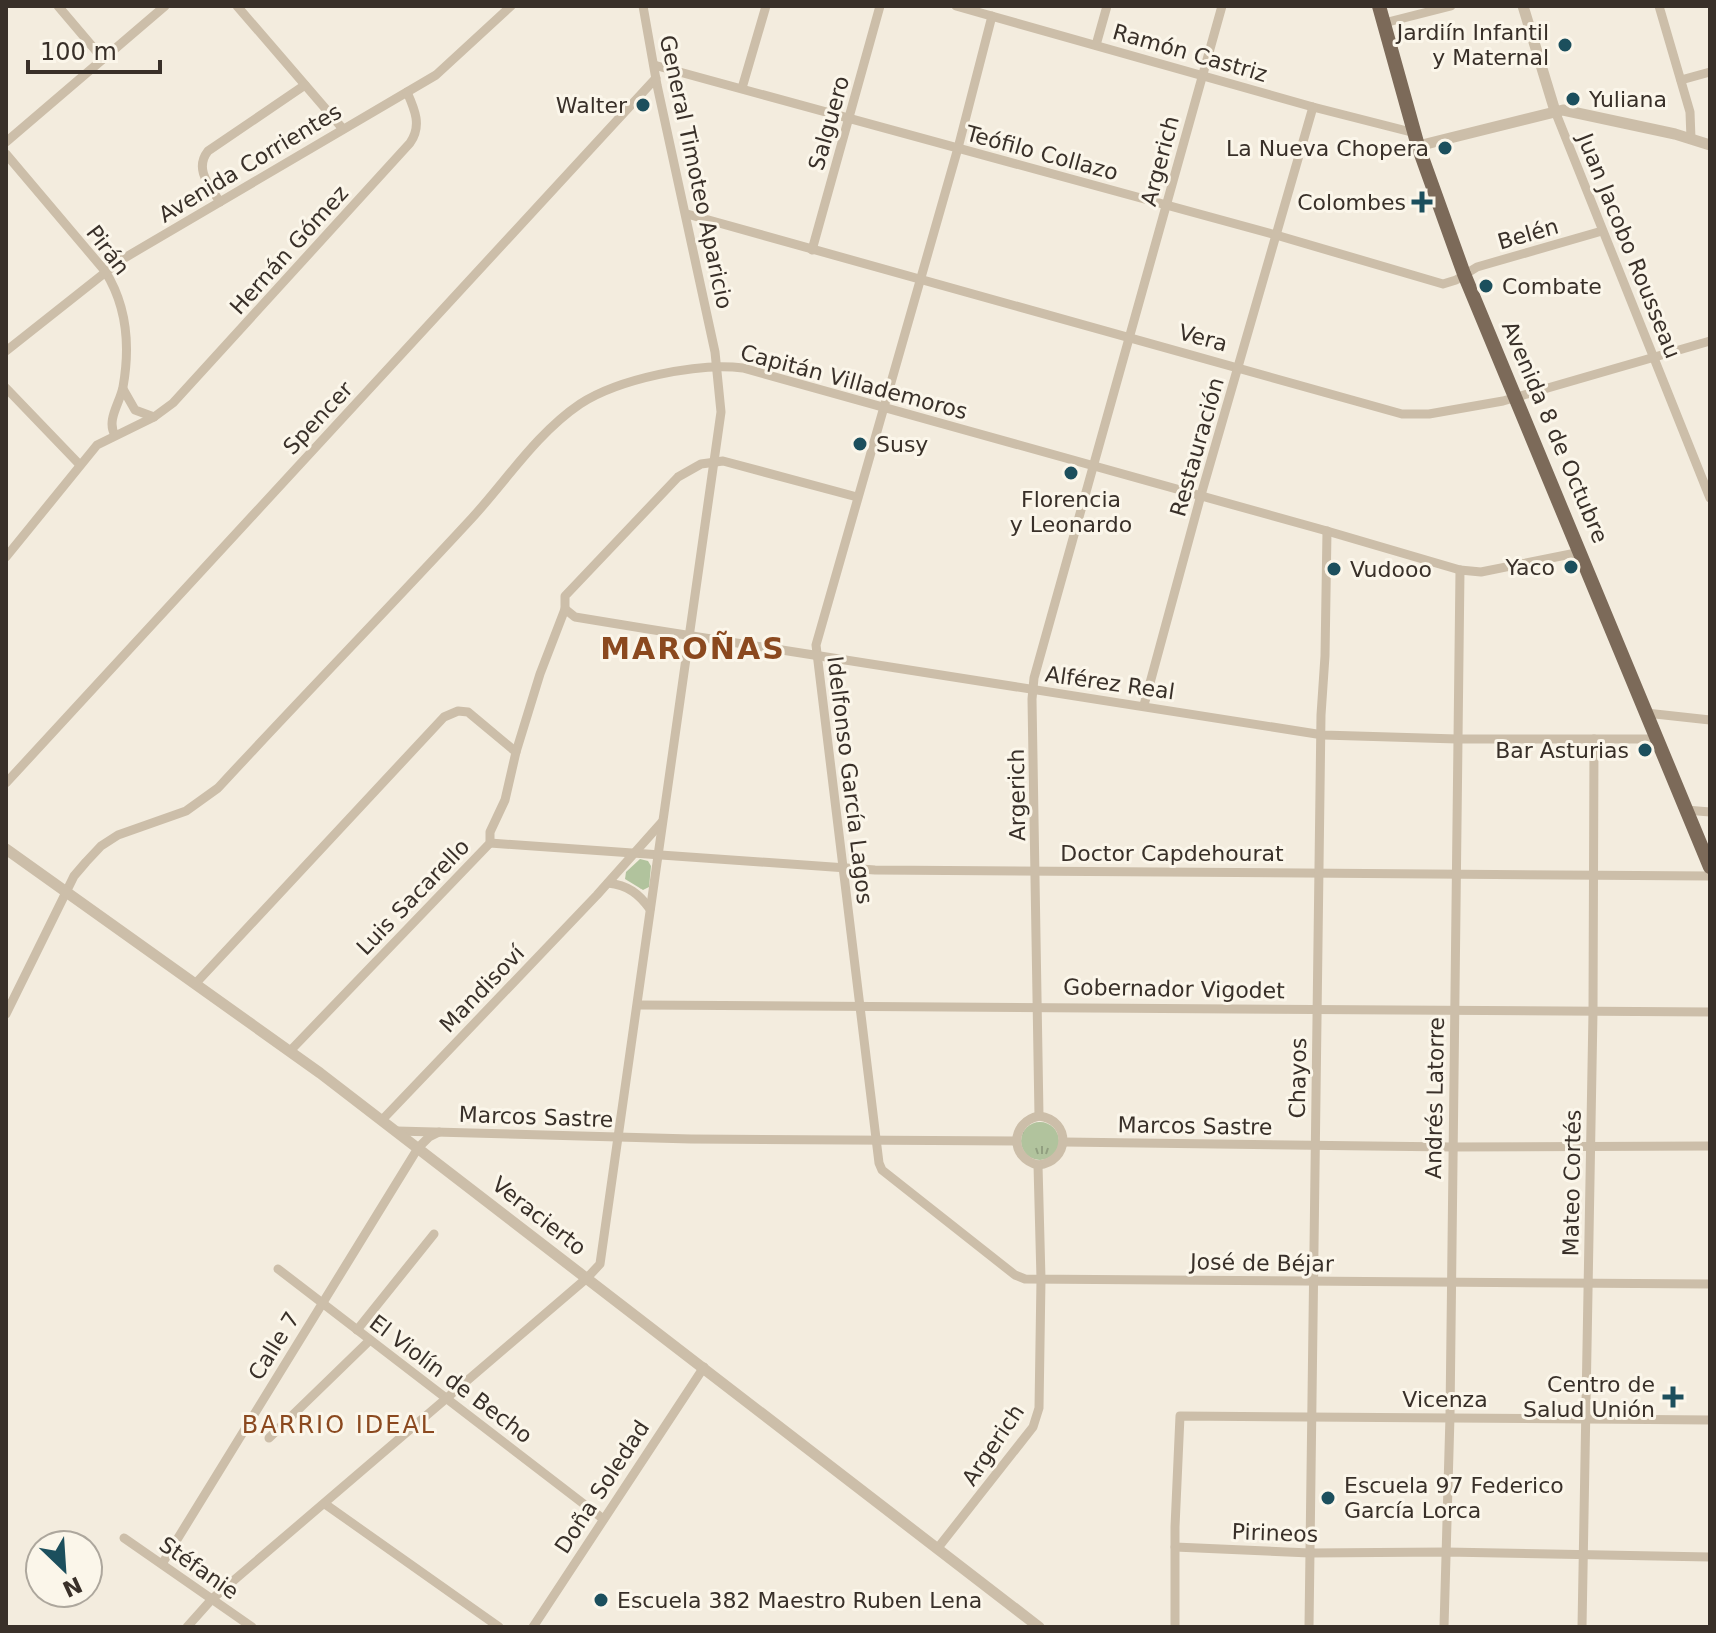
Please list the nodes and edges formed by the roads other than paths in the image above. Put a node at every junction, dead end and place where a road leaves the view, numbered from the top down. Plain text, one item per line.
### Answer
1 (58, 6) edge
2 (165, 6) edge
3 (237, 6) edge
4 (511, 6) edge
5 (643, 6) edge
6 (766, 6) edge
7 (880, 6) edge
8 (956, 6) edge
9 (1107, 6) edge
10 (1222, 6) edge
11 (1379, 6) edge
12 (1451, 6) edge
13 (1523, 6) edge
14 (1659, 6) edge
15 (992, 16) junction
16 (1384, 23) junction
17 (1096, 45) junction
18 (103, 59) junction
19 (654, 65) junction
20 (1710, 72) edge
21 (1203, 75) junction
22 (656, 78) junction
23 (1681, 80) junction
24 (305, 85) junction
25 (742, 88) junction
26 (407, 92) junction
27 (1313, 107) junction
28 (1555, 111) junction
29 (850, 118) junction
30 (343, 129) junction
31 (1417, 139) junction
32 (1691, 139) junction
33 (6, 142) edge
34 (1710, 145) edge
35 (958, 148) junction
36 (6, 154) edge
37 (220, 202) junction
38 (1167, 206) junction
39 (687, 214) junction
40 (1602, 231) junction
41 (1276, 235) junction
42 (812, 250) junction
43 (105, 271) junction
44 (1464, 274) junction
45 (919, 278) junction
46 (1131, 337) junction
47 (1710, 341) edge
48 (6, 351) edge
49 (1652, 358) junction
50 (717, 365) junction
51 (1239, 367) junction
52 (6, 388) edge
53 (123, 389) junction
54 (1517, 397) junction
55 (882, 408) junction
56 (154, 417) junction
57 (115, 435) junction
58 (714, 462) junction
59 (80, 465) junction
60 (1094, 465) junction
61 (1709, 491) edge
62 (1201, 495) junction
63 (857, 497) junction
64 (1327, 531) junction
65 (1581, 552) junction
66 (6, 557) edge
67 (1460, 570) junction
68 (565, 609) junction
69 (689, 635) junction
70 (816, 655) junction
71 (1032, 689) junction
72 (1144, 705) junction
73 (1646, 713) junction
74 (1710, 720) edge
75 (1323, 735) junction
76 (1457, 739) junction
77 (1594, 739) junction
78 (1657, 739) junction
79 (516, 752) junction
80 (6, 783) edge
81 (1686, 810) junction
82 (1710, 812) edge
83 (663, 820) junction
84 (490, 843) junction
85 (6, 849) edge
86 (634, 854) junction
87 (659, 855) junction
88 (1710, 867) edge
89 (844, 868) junction
90 (1036, 871) junction
91 (1320, 871) junction
92 (1455, 874) junction
93 (1594, 875) junction
94 (1710, 876) edge
95 (608, 883) junction
96 (67, 892) junction
97 (650, 909) junction
98 (196, 983) junction
99 (638, 1005) junction
100 (1038, 1006) junction
101 (860, 1007) junction
102 (1318, 1009) junction
103 (1454, 1010) junction
104 (1593, 1012) junction
105 (1710, 1012) edge
106 (6, 1014) edge
107 (290, 1051) junction
108 (1039, 1116) junction
109 (382, 1120) junction
110 (397, 1131) junction
111 (439, 1132) junction
112 (619, 1137) junction
113 (877, 1140) junction
114 (1016, 1141) junction
115 (1064, 1142) junction
116 (1315, 1145) junction
117 (1710, 1146) edge
118 (1451, 1147) junction
119 (1591, 1147) junction
120 (418, 1148) junction
121 (1038, 1165) junction
122 (434, 1234) dead end
123 (278, 1269) dead end
124 (587, 1278) junction
125 (1041, 1279) junction
126 (1314, 1282) junction
127 (1451, 1282) junction
128 (1588, 1282) junction
129 (1710, 1284) edge
130 (322, 1302) junction
131 (357, 1330) junction
132 (370, 1340) junction
133 (704, 1367) junction
134 (447, 1399) junction
135 (1313, 1416) junction
136 (1450, 1416) junction
137 (1585, 1419) junction
138 (1710, 1420) edge
139 (269, 1438) dead end
140 (325, 1504) junction
141 (602, 1518) junction
142 (124, 1538) dead end
143 (1175, 1547) junction
144 (937, 1549) junction
145 (1446, 1552) junction
146 (1310, 1553) junction
147 (1583, 1556) junction
148 (1710, 1557) edge
149 (162, 1564) junction
150 (212, 1599) junction
151 (187, 1627) edge
152 (252, 1627) edge
153 (499, 1627) edge
154 (533, 1627) edge
155 (1039, 1627) edge
156 (1175, 1627) edge
157 (1309, 1627) edge
158 (1444, 1627) edge
159 (1582, 1627) edge

1 - 18 street
2 - 18 street
3 - 24 street
4 - 26 street, Avenida Corrientes
5 - 19 street, General Timoteo Aparicio
6 - 25 street
7 - 29 street, Salguero
8 - 15 street, Ramón Castriz
9 - 17 street
10 - 21 street, Argerich
11 - 16 main road, Avenida 8 de Octubre
12 - 16 street
13 - 28 street, Juan Jacobo Rousseau
14 - 23 street
15 - 17 street, Ramón Castriz
15 - 35 street, Idelfonso García Lagos
16 - 31 main road, Avenida 8 de Octubre
17 - 21 street, Ramón Castriz
18 - 33 street
19 - 22 street, General Timoteo Aparicio
19 - 25 street, Teófilo Collazo
20 - 23 street
21 - 27 street, Ramón Castriz
21 - 38 street, Argerich
22 - 39 street, General Timoteo Aparicio
22 - 80 street, Spencer
23 - 32 street
24 - 30 street
24 - 37 street
25 - 29 street, Teófilo Collazo
26 - 30 street, Avenida Corrientes
26 - 56 street, Hernán Gómez
27 - 31 street, Ramón Castriz
27 - 41 street, Restauración
28 - 31 street
28 - 32 street
28 - 40 street, Juan Jacobo Rousseau
29 - 35 street, Teófilo Collazo
29 - 42 street, Salguero
30 - 37 street, Avenida Corrientes
31 - 44 main road, Avenida 8 de Octubre
32 - 34 street
35 - 38 street, Teófilo Collazo
35 - 45 street, Idelfonso García Lagos
36 - 43 street, Pirán
37 - 43 street, Avenida Corrientes
38 - 41 street, Teófilo Collazo
38 - 46 street, Argerich
39 - 42 street, Vera
39 - 50 street, General Timoteo Aparicio
40 - 44 street, Belén
40 - 49 street, Juan Jacobo Rousseau
41 - 44 street, Teófilo Collazo
41 - 51 street, Restauración
42 - 45 street, Vera
43 - 48 street, Avenida Corrientes
43 - 53 street, Pirán
44 - 54 main road, Avenida 8 de Octubre
45 - 46 street, Vera
45 - 55 street, Idelfonso García Lagos
46 - 51 street, Vera
46 - 60 street, Argerich
47 - 49 street, Vera
49 - 54 street, Vera
49 - 61 street, Juan Jacobo Rousseau
50 - 55 street, Capitán Villademoros
50 - 58 street, General Timoteo Aparicio
50 - 96 street, Capitán Villademoros
51 - 54 street, Vera
51 - 62 street, Restauración
52 - 59 street
53 - 56 street
53 - 57 street, Pirán
54 - 65 main road, Avenida 8 de Octubre
55 - 60 street, Capitán Villademoros
55 - 63 street, Idelfonso García Lagos
56 - 57 street, Hernán Gómez
57 - 59 street, Hernán Gómez
58 - 63 street
58 - 68 street, Luis Sacarello
58 - 69 street, General Timoteo Aparicio
59 - 66 street, Hernán Gómez
60 - 62 street, Capitán Villademoros
60 - 71 street, Argerich
62 - 64 street, Capitán Villademoros
62 - 72 street, Restauración
63 - 70 street, Idelfonso García Lagos
64 - 67 street, Capitán Villademoros
64 - 75 street, Chayos
65 - 67 street, Capitán Villademoros
65 - 73 main road, Avenida 8 de Octubre
67 - 76 street, Andrés Latorre
68 - 69 street, Alférez Real
68 - 79 street, Luis Sacarello
69 - 70 street, Alférez Real
69 - 83 street, General Timoteo Aparicio
70 - 71 street, Alférez Real
70 - 89 street, Idelfonso García Lagos
71 - 72 street, Alférez Real
71 - 90 street, Argerich
72 - 75 street, Alférez Real
73 - 74 street
73 - 78 main road, Avenida 8 de Octubre
75 - 76 street, Alférez Real
75 - 91 street, Chayos
76 - 77 street, Alférez Real
76 - 92 street, Andrés Latorre
77 - 78 street, Alférez Real
77 - 93 street, Mateo Cortés
78 - 81 main road, Avenida 8 de Octubre
79 - 84 street, Luis Sacarello
79 - 98 street
81 - 82 street
81 - 88 main road, Avenida 8 de Octubre
83 - 86 street
83 - 87 street, General Timoteo Aparicio
84 - 86 street, Doctor Capdehourat
84 - 107 street, Luis Sacarello
85 - 96 street, Veracierto
86 - 87 street, Doctor Capdehourat
86 - 95 street, Mandisoví
87 - 89 street, Doctor Capdehourat
87 - 97 street, General Timoteo Aparicio
89 - 90 street, Doctor Capdehourat
89 - 101 street, Idelfonso García Lagos
90 - 91 street, Doctor Capdehourat
90 - 100 street, Argerich
91 - 92 street, Doctor Capdehourat
91 - 102 street, Chayos
92 - 93 street, Doctor Capdehourat
92 - 103 street, Andrés Latorre
93 - 94 street, Doctor Capdehourat
93 - 104 street, Mateo Cortés
95 - 97 street
95 - 109 street, Mandisoví
96 - 98 street, Veracierto
96 - 106 street, Capitán Villademoros
97 - 99 street, General Timoteo Aparicio
98 - 107 street, Veracierto
99 - 101 street, Gobernador Vigodet
99 - 112 street, General Timoteo Aparicio
100 - 101 street, Gobernador Vigodet
100 - 102 street, Gobernador Vigodet
100 - 108 street, Argerich
101 - 113 street, Idelfonso García Lagos
102 - 103 street, Gobernador Vigodet
102 - 116 street, Chayos
103 - 104 street, Gobernador Vigodet
103 - 118 street, Andrés Latorre
104 - 105 street, Gobernador Vigodet
104 - 119 street, Mateo Cortés
107 - 109 street, Veracierto
108 - 114 street
108 - 115 street
109 - 110 street, Veracierto
110 - 111 street, Marcos Sastre
110 - 120 street, Veracierto
111 - 112 street, Marcos Sastre
111 - 120 street, Marcos Sastre
112 - 113 street, Marcos Sastre
112 - 124 street, General Timoteo Aparicio
113 - 114 street, Marcos Sastre
113 - 125 street, José de Béjar
114 - 121 street
115 - 116 street, Marcos Sastre
115 - 121 street
116 - 118 street, Marcos Sastre
116 - 126 street, Chayos
117 - 119 street, Marcos Sastre
118 - 119 street, Marcos Sastre
118 - 127 street, Andrés Latorre
119 - 128 street, Mateo Cortés
120 - 124 street, Veracierto
120 - 130 street, Calle 7
121 - 125 street, Argerich
122 - 131 street
123 - 130 street, El Violín de Becho
124 - 133 street, Veracierto
124 - 134 street
125 - 126 street, José de Béjar
125 - 144 street, Argerich
126 - 127 street, José de Béjar
126 - 135 street, Chayos
127 - 128 street, José de Béjar
127 - 136 street, Andrés Latorre
128 - 129 street, José de Béjar
128 - 137 street, Mateo Cortés
130 - 131 street, El Violín de Becho
130 - 149 street, Calle 7
131 - 132 street, El Violín de Becho
132 - 134 street, El Violín de Becho
132 - 139 street
133 - 141 street, Doña Soledad
133 - 144 street, Veracierto
134 - 140 street
134 - 141 street, El Violín de Becho
135 - 136 street, Vicenza
135 - 143 street, Vicenza
135 - 146 street, Chayos
136 - 137 street, Vicenza
136 - 145 street, Andrés Latorre
137 - 138 street, Vicenza
137 - 147 street, Mateo Cortés
140 - 150 street
140 - 153 street
141 - 154 street, Doña Soledad
142 - 149 street, Stéfanie
143 - 146 street, Pirineos
143 - 156 street
144 - 155 street, Veracierto
145 - 146 street, Pirineos
145 - 147 street, Pirineos
145 - 158 street, Andrés Latorre
146 - 157 street, Chayos
147 - 148 street, Pirineos
147 - 159 street, Mateo Cortés
149 - 150 street, Stéfanie
150 - 151 street
150 - 152 street, Stéfanie

